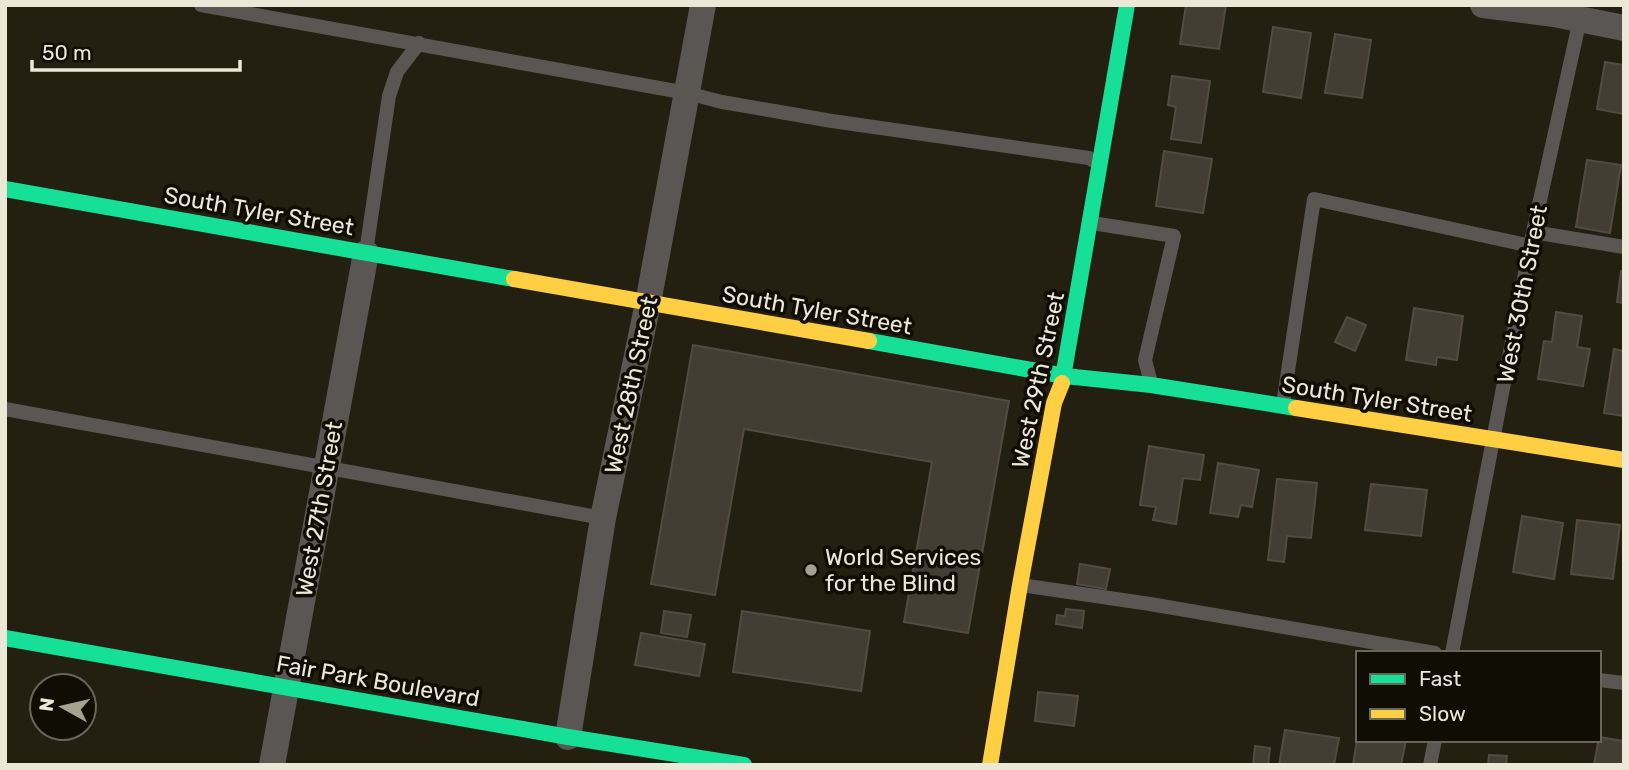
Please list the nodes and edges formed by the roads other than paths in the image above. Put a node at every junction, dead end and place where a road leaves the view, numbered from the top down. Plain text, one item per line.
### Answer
1 (201, 5) edge
2 (703, 5) edge
3 (1128, 5) edge
4 (1483, 5) edge
5 (1555, 10) edge
6 (1580, 19) junction
7 (1624, 28) edge
8 (419, 43) junction
9 (687, 93) junction
10 (1101, 165) junction
11 (5, 189) edge
12 (1092, 223) junction
13 (1532, 239) junction
14 (1624, 247) edge
15 (366, 253) junction
16 (648, 303) junction
17 (1065, 376) junction
18 (1152, 385) junction
19 (1283, 406) junction
20 (5, 410) edge
21 (1493, 440) junction
22 (1624, 460) edge
23 (326, 469) junction
24 (603, 518) junction
25 (1020, 585) junction
26 (5, 638) edge
27 (1422, 651) edge
28 (1452, 651) edge
29 (1601, 680) edge
30 (1624, 683) edge
31 (287, 688) junction
32 (1435, 742) edge
33 (566, 747) junction
34 (272, 765) edge
35 (744, 765) edge
36 (990, 765) edge
37 (1430, 765) edge

1 - 8 lane
2 - 9 street, West 28th Street
3 - 10 street, West 29th Street
4 - 5 street
5 - 6 street
6 - 7 street
6 - 13 lane, West 30th Street
8 - 9 lane
8 - 15 lane
9 - 10 lane
9 - 16 street, West 28th Street
10 - 12 street, West 29th Street
11 - 15 street, South Tyler Street
12 - 17 street, West 29th Street
12 - 18 lane
13 - 14 lane
13 - 19 lane
13 - 21 lane, West 30th Street
15 - 16 street, South Tyler Street
15 - 23 street, West 27th Street
16 - 17 street, South Tyler Street
16 - 24 street, West 28th Street
17 - 18 street, South Tyler Street
17 - 25 street, West 29th Street
18 - 19 street, South Tyler Street
19 - 21 street, South Tyler Street
20 - 23 lane
21 - 22 street, South Tyler Street
21 - 28 lane, West 30th Street
23 - 24 lane
23 - 31 street, West 27th Street
24 - 33 street, West 28th Street
25 - 27 lane
25 - 36 street, West 29th Street
26 - 31 street, Fair Park Boulevard
29 - 30 lane
31 - 33 street, Fair Park Boulevard
31 - 34 street, West 27th Street
32 - 37 lane
33 - 35 street, Fair Park Boulevard

